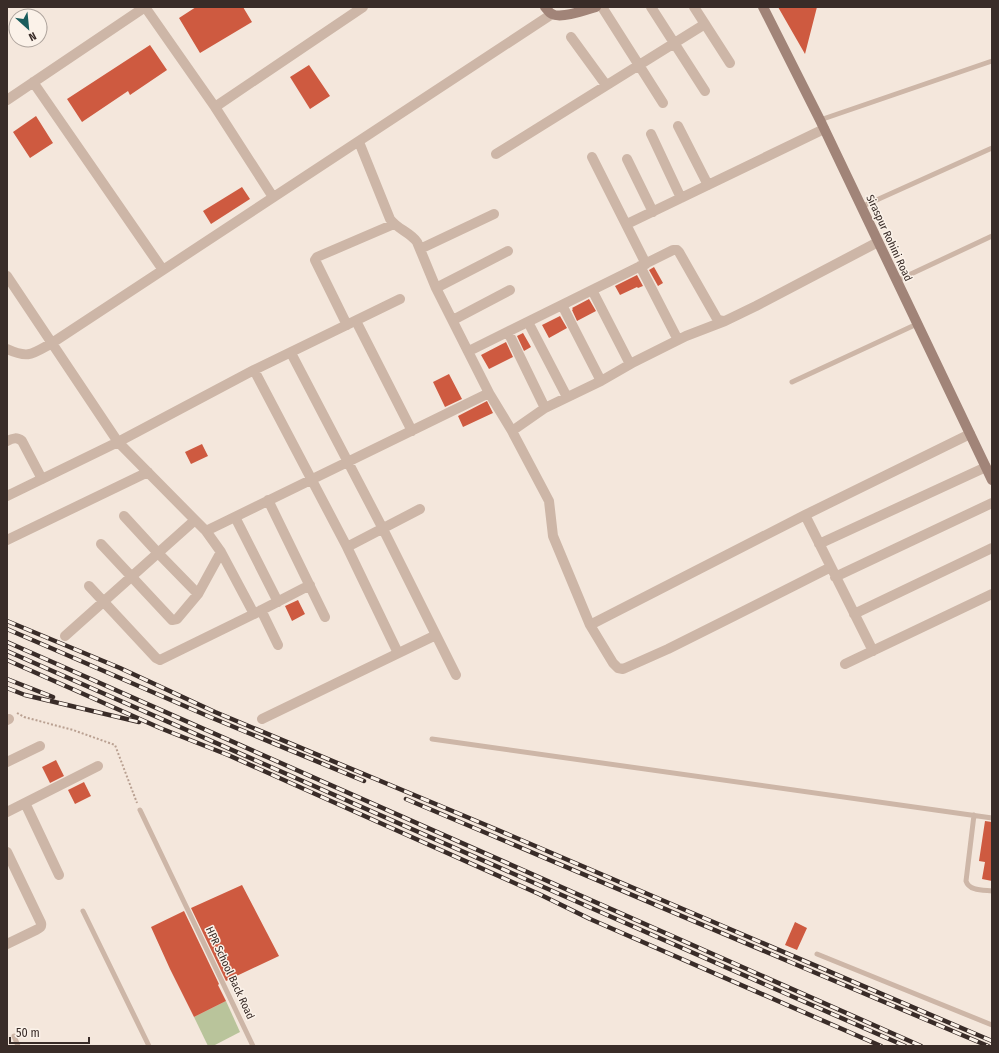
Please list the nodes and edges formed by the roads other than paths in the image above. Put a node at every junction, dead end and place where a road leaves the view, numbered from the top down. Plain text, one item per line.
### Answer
1 (145, 7) edge
2 (363, 7) edge
3 (596, 7) edge
4 (602, 7) edge
5 (651, 7) edge
6 (694, 7) edge
7 (763, 7) edge
8 (548, 10) edge
9 (705, 24) junction
10 (571, 37) dead end
11 (674, 44) junction
12 (992, 61) edge
13 (730, 63) dead end
14 (639, 65) junction
15 (33, 82) junction
16 (606, 85) junction
17 (706, 91) dead end
18 (7, 100) edge
19 (663, 103) dead end
20 (215, 106) junction
21 (822, 124) junction
22 (678, 126) dead end
23 (651, 134) dead end
24 (359, 142) junction
25 (992, 148) edge
26 (496, 154) dead end
27 (592, 157) dead end
28 (627, 159) dead end
29 (708, 185) junction
30 (273, 197) junction
31 (681, 198) junction
32 (861, 207) junction
33 (653, 212) junction
34 (494, 214) dead end
35 (394, 224) junction
36 (627, 224) junction
37 (992, 236) edge
38 (878, 242) junction
39 (420, 250) junction
40 (508, 251) dead end
41 (643, 265) junction
42 (163, 270) junction
43 (7, 276) edge
44 (896, 280) junction
45 (436, 288) junction
46 (510, 290) dead end
47 (592, 290) junction
48 (400, 299) dead end
49 (562, 305) junction
50 (453, 320) junction
51 (724, 321) junction
52 (528, 322) junction
53 (352, 323) junction
54 (917, 324) junction
55 (508, 332) junction
56 (678, 340) junction
57 (52, 343) junction
58 (7, 349) edge
59 (469, 352) junction
60 (291, 353) junction
61 (630, 364) junction
62 (254, 370) junction
63 (601, 381) junction
64 (792, 382) dead end
65 (489, 393) junction
66 (566, 397) junction
67 (545, 408) junction
68 (412, 431) junction
69 (512, 431) junction
70 (970, 434) junction
71 (7, 441) edge
72 (118, 442) junction
73 (348, 462) junction
74 (986, 467) junction
75 (148, 472) junction
76 (42, 479) junction
77 (312, 479) junction
78 (992, 480) edge
79 (7, 496) edge
80 (268, 500) junction
81 (992, 502) edge
82 (420, 510) dead end
83 (805, 515) junction
84 (124, 516) dead end
85 (235, 517) junction
86 (196, 520) junction
87 (382, 529) junction
88 (206, 531) junction
89 (7, 540) edge
90 (101, 544) dead end
91 (819, 544) junction
92 (347, 547) junction
93 (992, 548) edge
94 (221, 552) junction
95 (158, 553) junction
96 (830, 567) junction
97 (131, 577) junction
98 (835, 577) junction
99 (310, 585) junction
100 (89, 586) dead end
101 (198, 594) junction
102 (992, 594) edge
103 (103, 602) junction
104 (278, 602) junction
105 (257, 612) junction
106 (854, 614) junction
107 (325, 617) dead end
108 (590, 625) junction
109 (436, 635) junction
110 (66, 636) dead end
111 (278, 645) dead end
112 (873, 651) junction
113 (398, 653) junction
114 (845, 664) dead end
115 (456, 675) dead end
116 (262, 718) dead end
117 (432, 739) dead end
118 (40, 746) dead end
119 (7, 762) edge
120 (98, 766) dead end
121 (25, 803) junction
122 (140, 810) road end
123 (7, 812) edge
124 (974, 815) junction
125 (992, 818) edge
126 (7, 852) edge
127 (59, 874) dead end
128 (992, 891) edge
129 (83, 911) dead end
130 (7, 944) edge
131 (817, 954) dead end
132 (992, 1025) edge
133 (14, 1036) dead end
134 (18, 1046) edge
135 (149, 1046) edge
136 (253, 1046) edge

1 - 15 street
1 - 20 street
2 - 20 street
3 - 8 street
4 - 14 street
5 - 11 street
6 - 9 street
7 - 21 street, Siraspur Rohini Road
8 - 24 street
9 - 11 street
9 - 13 street
10 - 16 street
11 - 14 street
11 - 17 street
12 - 21 lane
14 - 16 street
14 - 19 street
15 - 18 street
15 - 42 street
16 - 26 street
20 - 30 street
21 - 29 street
21 - 32 street, Siraspur Rohini Road
22 - 29 street
23 - 31 street
24 - 30 street
24 - 35 street
25 - 32 lane
27 - 36 street
28 - 33 street
29 - 31 street
30 - 42 street
31 - 33 street
32 - 38 street, Siraspur Rohini Road
33 - 36 street
34 - 39 street
35 - 39 street
35 - 53 street
36 - 41 street
37 - 44 lane
38 - 44 street, Siraspur Rohini Road
38 - 51 street
39 - 45 street
40 - 45 street
41 - 47 street
41 - 51 street
41 - 56 street
42 - 57 street
43 - 57 street
44 - 54 street, Siraspur Rohini Road
45 - 50 street
46 - 50 street
47 - 49 street
47 - 61 street
48 - 53 street
49 - 52 street
49 - 63 street
50 - 59 street
51 - 56 street
52 - 55 street
52 - 66 street
53 - 60 street
53 - 68 street
54 - 64 lane
54 - 70 street, Siraspur Rohini Road
55 - 59 street
55 - 67 street
56 - 61 street
57 - 58 street
57 - 72 street
59 - 65 street
60 - 62 street
60 - 73 street
61 - 63 street
62 - 72 street
62 - 77 street
63 - 66 street
65 - 68 street
65 - 69 street
66 - 67 street
67 - 69 street
68 - 73 street
69 - 108 street
70 - 74 street, Siraspur Rohini Road
70 - 83 street
71 - 76 street
72 - 75 street
72 - 76 street
73 - 77 street
73 - 87 street
74 - 78 street, Siraspur Rohini Road
74 - 91 street
75 - 86 street
75 - 89 street
76 - 79 street
77 - 80 street
77 - 92 street
80 - 85 street
80 - 99 street
81 - 98 street
82 - 87 street
83 - 91 street
83 - 108 street
84 - 95 street
85 - 88 street
85 - 104 street
86 - 88 street
86 - 95 street
87 - 92 street
87 - 109 street
88 - 94 street
90 - 97 street
91 - 96 street
92 - 113 street
93 - 106 street
94 - 101 street
94 - 105 street
95 - 97 street
95 - 101 street
96 - 98 street
96 - 108 street
97 - 101 street
97 - 103 street
98 - 106 street
99 - 104 street
99 - 107 street
100 - 103 street
102 - 112 street
103 - 105 street
103 - 110 street
104 - 105 street
105 - 111 street
106 - 112 street
109 - 113 street
109 - 115 street
112 - 114 street
113 - 116 street
117 - 124 lane
118 - 119 street
120 - 121 street
121 - 123 street
121 - 127 street
122 - 136 lane, HPR School Back Road
124 - 125 lane
124 - 128 lane
126 - 130 street
129 - 135 lane
131 - 132 lane
133 - 134 lane

